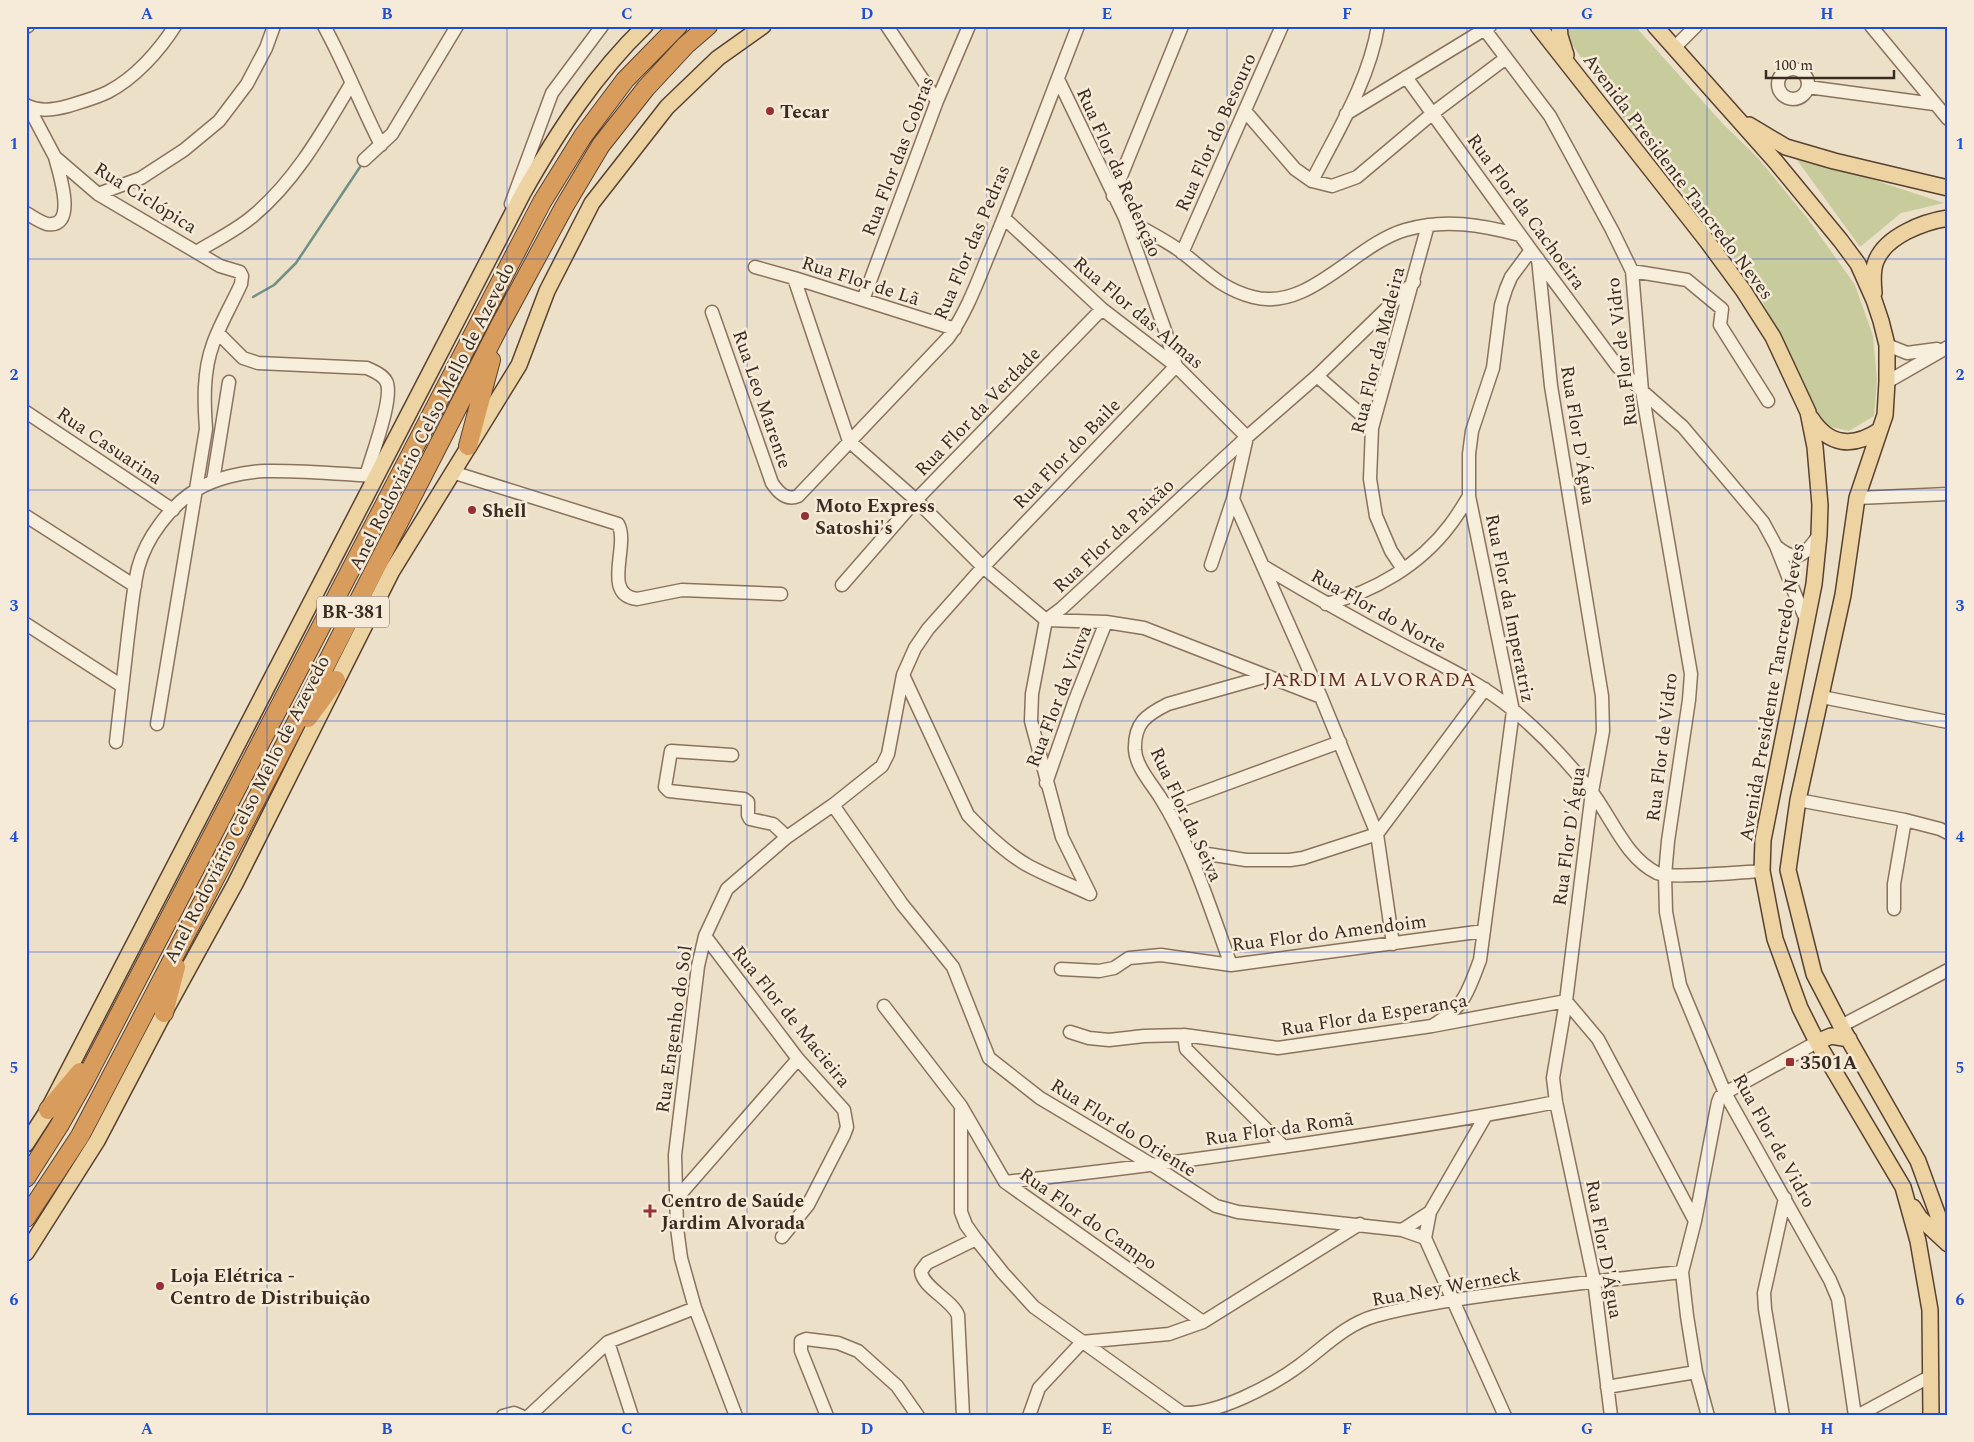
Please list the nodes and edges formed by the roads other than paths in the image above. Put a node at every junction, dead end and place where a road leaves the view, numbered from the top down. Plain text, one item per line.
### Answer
1 (174, 26) edge
2 (274, 26) edge
3 (324, 26) edge
4 (457, 26) edge
5 (602, 26) edge
6 (645, 26) edge
7 (678, 26) edge
8 (708, 26) edge
9 (762, 26) edge
10 (887, 26) edge
11 (969, 26) edge
12 (1078, 26) edge
13 (1182, 26) edge
14 (1282, 26) edge
15 (1378, 26) edge
16 (1538, 26) edge
17 (1559, 26) edge
18 (1656, 26) edge
19 (1696, 26) edge
20 (1871, 26) edge
21 (1487, 28) edge
22 (1675, 48) junction
23 (1506, 58) junction
24 (1569, 64) junction
25 (1406, 77) junction
26 (1058, 79) junction
27 (351, 84) junction
28 (1808, 87) dead end
29 (937, 101) junction
30 (1934, 104) junction
31 (27, 106) edge
32 (1245, 111) junction
33 (1433, 113) junction
34 (1346, 114) junction
35 (1735, 116) junction
36 (1948, 119) edge
37 (381, 145) junction
38 (54, 157) junction
39 (364, 160) dead end
40 (1312, 181) junction
41 (1948, 188) edge
42 (98, 194) junction
43 (1113, 196) junction
44 (26, 213) edge
45 (1004, 218) junction
46 (1125, 218) junction
47 (1948, 218) edge
48 (508, 223) junction
49 (1428, 225) junction
50 (1520, 235) junction
51 (198, 251) junction
52 (1182, 253) junction
53 (1534, 254) junction
54 (755, 267) dead end
55 (1632, 271) junction
56 (794, 278) junction
57 (1414, 282) junction
58 (863, 300) junction
59 (1874, 300) junction
60 (1102, 309) junction
61 (712, 312) dead end
62 (499, 327) junction
63 (955, 329) junction
64 (218, 333) junction
65 (1886, 346) junction
66 (1946, 348) edge
67 (1176, 366) junction
68 (1317, 376) junction
69 (229, 382) dead end
70 (1888, 382) junction
71 (1642, 391) junction
72 (1768, 401) dead end
73 (26, 412) edge
74 (1808, 412) junction
75 (1373, 425) junction
76 (1880, 430) junction
77 (1247, 437) junction
78 (849, 441) junction
79 (468, 446) junction
80 (452, 472) junction
81 (371, 476) junction
82 (213, 481) junction
83 (196, 489) junction
84 (1948, 494) edge
85 (1469, 496) junction
86 (1857, 498) junction
87 (1233, 499) junction
88 (916, 500) junction
89 (173, 510) junction
90 (26, 516) edge
91 (1819, 535) junction
92 (1776, 546) junction
93 (1211, 565) dead end
94 (983, 566) junction
95 (1263, 566) junction
96 (1403, 569) junction
97 (842, 585) dead end
98 (135, 586) junction
99 (781, 594) dead end
100 (1326, 604) junction
101 (1046, 620) junction
102 (1106, 622) junction
103 (1808, 622) junction
104 (26, 624) edge
105 (903, 675) junction
106 (1267, 676) junction
107 (336, 680) junction
108 (122, 686) junction
109 (1485, 689) junction
110 (1321, 697) junction
111 (1822, 697) junction
112 (1514, 710) junction
113 (1948, 722) edge
114 (157, 724) dead end
115 (116, 742) dead end
116 (1340, 742) junction
117 (732, 755) dead end
118 (278, 758) junction
119 (1046, 783) junction
120 (1592, 792) junction
121 (1798, 800) junction
122 (833, 805) junction
123 (1166, 806) junction
124 (1905, 820) junction
125 (1948, 833) edge
126 (1377, 834) junction
127 (787, 838) junction
128 (1188, 851) junction
129 (1762, 871) junction
130 (1665, 876) junction
131 (1894, 909) dead end
132 (1484, 931) junction
133 (705, 936) junction
134 (184, 938) junction
135 (1393, 944) junction
136 (1231, 965) junction
137 (1061, 969) dead end
138 (1948, 970) edge
139 (1566, 1001) junction
140 (884, 1006) dead end
141 (164, 1013) junction
142 (1432, 1026) junction
143 (1841, 1026) junction
144 (1070, 1032) dead end
145 (108, 1033) junction
146 (1184, 1035) junction
147 (1849, 1039) junction
148 (1817, 1042) junction
149 (798, 1059) junction
150 (1725, 1093) junction
151 (1556, 1102) junction
152 (961, 1106) junction
153 (48, 1110) junction
154 (1485, 1117) junction
155 (26, 1144) edge
156 (1284, 1147) junction
157 (1154, 1166) junction
158 (26, 1178) edge
159 (1005, 1182) junction
160 (1903, 1187) junction
161 (1785, 1198) junction
162 (676, 1200) junction
163 (1430, 1212) junction
164 (26, 1218) edge
165 (1695, 1221) junction
166 (1944, 1222) edge
167 (1360, 1224) junction
168 (1402, 1230) junction
169 (782, 1237) dead end
170 (1425, 1238) junction
171 (976, 1239) junction
172 (1948, 1244) edge
173 (26, 1253) edge
174 (1682, 1272) junction
175 (1594, 1280) junction
176 (1452, 1300) junction
177 (695, 1308) junction
178 (1203, 1322) junction
179 (608, 1342) junction
180 (1082, 1342) junction
181 (1696, 1372) junction
182 (1931, 1376) junction
183 (1608, 1387) junction
184 (1208, 1413) edge
185 (503, 1416) edge
186 (521, 1416) edge
187 (530, 1416) edge
188 (632, 1416) edge
189 (736, 1416) edge
190 (827, 1416) edge
191 (918, 1416) edge
192 (963, 1416) edge
193 (1030, 1416) edge
194 (1505, 1416) edge
195 (1611, 1416) edge
196 (1708, 1416) edge
197 (1783, 1416) edge
198 (1856, 1416) edge
199 (1931, 1416) edge

1 - 31 street
2 - 42 street
3 - 27 street
4 - 37 street
5 - 48 street
6 - 48 main road, Anel Rodoviário Celso Mello de Azevedo
7 - 145 highway, Anel Rodoviário Celso Mello de Azevedo / BR-381
8 - 62 highway, Anel Rodoviário Celso Mello de Azevedo / BR-381
9 - 79 main road, Anel Rodoviário Celso Mello de Azevedo
10 - 29 street
11 - 29 street, Rua Flor das Cobras
12 - 26 street, Rua Flor das Pedras
13 - 43 street
14 - 32 street, Rua Flor do Besouro
15 - 34 street
16 - 24 main road, Avenida Presidente Tancredo Neves
17 - 24 main road
18 - 22 main road
19 - 22 street
20 - 30 street
21 - 23 street, Rua Flor de Vidro
21 - 25 street
22 - 35 main road
23 - 33 street
23 - 55 street, Rua Flor de Vidro
24 - 74 main road, Avenida Presidente Tancredo Neves
25 - 33 street, Rua Flor da Cachoeira
25 - 34 street
26 - 43 street, Rua Flor da Redenção
26 - 45 street, Rua Flor das Pedras
27 - 37 street
27 - 51 street
28 - 30 street
29 - 58 street, Rua Flor das Cobras
30 - 36 street
31 - 38 street, Rua Ciclópica
32 - 40 street
32 - 52 street, Rua Flor do Besouro
33 - 40 street
33 - 50 street, Rua Flor da Cachoeira
34 - 40 street
35 - 41 main road
35 - 59 main road
37 - 39 street
38 - 42 street, Rua Ciclópica
38 - 44 street
42 - 51 street, Rua Ciclópica
43 - 46 street, Rua Flor da Redenção
45 - 60 street, Rua Flor das Almas
45 - 63 street, Rua Flor das Pedras
46 - 52 street
46 - 67 street, Rua Flor da Redenção
47 - 59 main road
48 - 81 main road, Anel Rodoviário Celso Mello de Azevedo
49 - 50 street
49 - 52 street
49 - 57 street, Rua Flor da Madeira
50 - 53 street, Rua Flor da Cachoeira
51 - 64 street, Rua Ciclópica
53 - 71 street, Rua Flor da Cachoeira
53 - 85 street, Rua Flor da Imperatriz
53 - 120 street, Rua Flor D'Água
54 - 56 street, Rua Flor de Lã
55 - 71 street, Rua Flor de Vidro
55 - 72 street
56 - 58 street, Rua Flor de Lã
56 - 78 street
57 - 68 street, Rua Flor da Paixão
57 - 75 street, Rua Flor da Madeira
58 - 63 street, Rua Flor de Lã
59 - 65 main road
60 - 67 street, Rua Flor das Almas
60 - 88 street, Rua Flor da Verdade
61 - 78 street, Rua Leo Marente
62 - 79 highway
62 - 118 highway, Anel Rodoviário Celso Mello de Azevedo / BR-381
63 - 78 street, Rua Flor das Pedras
64 - 81 street
64 - 83 street
65 - 66 street
65 - 70 main road
66 - 70 street
67 - 77 street, Rua Flor das Almas
67 - 94 street, Rua Flor do Baile
68 - 75 street
68 - 77 street, Rua Flor da Paixão
69 - 82 street
70 - 76 main road
71 - 92 street, Rua Flor da Cachoeira
71 - 130 street, Rua Flor de Vidro
73 - 89 street, Rua Casuarina
74 - 76 main road
74 - 91 main road, Avenida Presidente Tancredo Neves
75 - 96 street, Rua Flor da Madeira
76 - 86 main road
77 - 87 street
77 - 101 street, Rua Flor da Paixão
78 - 88 street
79 - 80 main road, Anel Rodoviário Celso Mello de Azevedo
80 - 99 street
80 - 107 main road, Anel Rodoviário Celso Mello de Azevedo
81 - 82 street
81 - 153 main road, Anel Rodoviário Celso Mello de Azevedo
82 - 83 street
83 - 89 street
83 - 114 street
84 - 86 street
85 - 96 street
85 - 112 street, Rua Flor da Imperatriz
86 - 111 main road
87 - 93 street
87 - 95 street
88 - 94 street
88 - 97 street, Rua Flor da Verdade
89 - 98 street
90 - 98 street
91 - 92 street
91 - 103 main road, Avenida Presidente Tancredo Neves
92 - 103 street, Rua Flor da Cachoeira
94 - 101 street
94 - 105 street, Rua Engenho do Sol
95 - 100 street, Rua Flor do Norte
95 - 110 street
96 - 100 street
98 - 108 street
100 - 109 street, Rua Flor do Norte
101 - 102 street
101 - 119 street
102 - 106 street
102 - 119 street, Rua Flor da Viuva
103 - 129 main road, Avenida Presidente Tancredo Neves
104 - 108 street
105 - 119 street
105 - 122 street, Rua Engenho do Sol
106 - 110 street
106 - 123 street, Rua Flor da Seiva
107 - 118 highway
107 - 141 main road, Anel Rodoviário Celso Mello de Azevedo
108 - 115 street
109 - 112 street, Rua Flor do Norte
109 - 126 street
110 - 116 street
111 - 113 street
111 - 121 main road
112 - 120 street, Rua Flor do Norte
112 - 132 street, Rua Flor da Imperatriz
116 - 123 street
116 - 126 street
117 - 127 street
118 - 134 highway, Anel Rodoviário Celso Mello de Azevedo / BR-381
120 - 130 street, Rua Flor do Norte
120 - 139 street, Rua Flor D'Água
121 - 124 street
121 - 143 main road
122 - 127 street, Rua Engenho do Sol
122 - 157 street, Rua Flor do Oriente
123 - 128 street, Rua Flor da Seiva
124 - 125 street
124 - 131 street
126 - 128 street
126 - 135 street
127 - 133 street, Rua Engenho do Sol
128 - 136 street, Rua Flor da Seiva
129 - 130 street
129 - 148 main road, Avenida Presidente Tancredo Neves
130 - 150 street, Rua Flor de Vidro
132 - 135 street, Rua Flor do Amendoim
132 - 142 street, Rua Flor da Imperatriz
133 - 149 street, Rua Flor de Macieira
133 - 162 street, Rua Engenho do Sol
134 - 141 highway
134 - 164 highway, Anel Rodoviário Celso Mello de Azevedo / BR-381
135 - 136 street, Rua Flor do Amendoim
136 - 137 street, Rua Flor do Amendoim
138 - 143 street
139 - 142 street, Rua Flor da Esperança
139 - 151 street, Rua Flor D'Água
139 - 165 street
140 - 152 street, Rua Flor do Campo
141 - 173 main road, Anel Rodoviário Celso Mello de Azevedo
142 - 146 street, Rua Flor da Esperança
143 - 147 main road
144 - 146 street, Rua Flor da Esperança
145 - 153 highway
145 - 158 highway, Anel Rodoviário Celso Mello de Azevedo / BR-381
146 - 156 street
147 - 148 main road
147 - 166 main road
148 - 150 street
148 - 160 main road, Avenida Presidente Tancredo Neves
149 - 162 street
149 - 169 street, Rua Flor de Macieira
150 - 161 street, Rua Flor de Vidro
150 - 165 street
151 - 154 street, Rua Flor da Romã
151 - 175 street, Rua Flor D'Água
152 - 159 street, Rua Flor do Campo
152 - 171 street
153 - 155 main road, Anel Rodoviário Celso Mello de Azevedo
154 - 156 street, Rua Flor da Romã
154 - 163 street
156 - 157 street, Rua Flor da Romã
157 - 159 street, Rua Flor da Romã
157 - 167 street, Rua Flor do Oriente
159 - 178 street, Rua Flor do Campo
160 - 172 main road
160 - 182 main road, Avenida Presidente Tancredo Neves
161 - 197 street
161 - 198 street, Rua Flor de Vidro
162 - 177 street, Rua Engenho do Sol
163 - 168 street
163 - 170 street
165 - 174 street
166 - 172 main road
167 - 168 street, Rua Flor do Oriente
167 - 178 street
168 - 170 street, Rua Flor do Oriente
170 - 176 street
171 - 180 street
171 - 192 street
174 - 175 street, Rua Ney Werneck
174 - 181 street
175 - 176 street, Rua Ney Werneck
175 - 183 street, Rua Flor D'Água
176 - 184 street, Rua Ney Werneck
176 - 194 street
177 - 179 street
177 - 189 street, Rua Engenho do Sol
178 - 180 street
179 - 187 street
179 - 188 street
180 - 184 street, Rua Ney Werneck
180 - 193 street
181 - 183 street
181 - 196 street
182 - 198 street
182 - 199 main road, Avenida Presidente Tancredo Neves
183 - 195 street, Rua Flor D'Água
185 - 186 street
190 - 191 street

